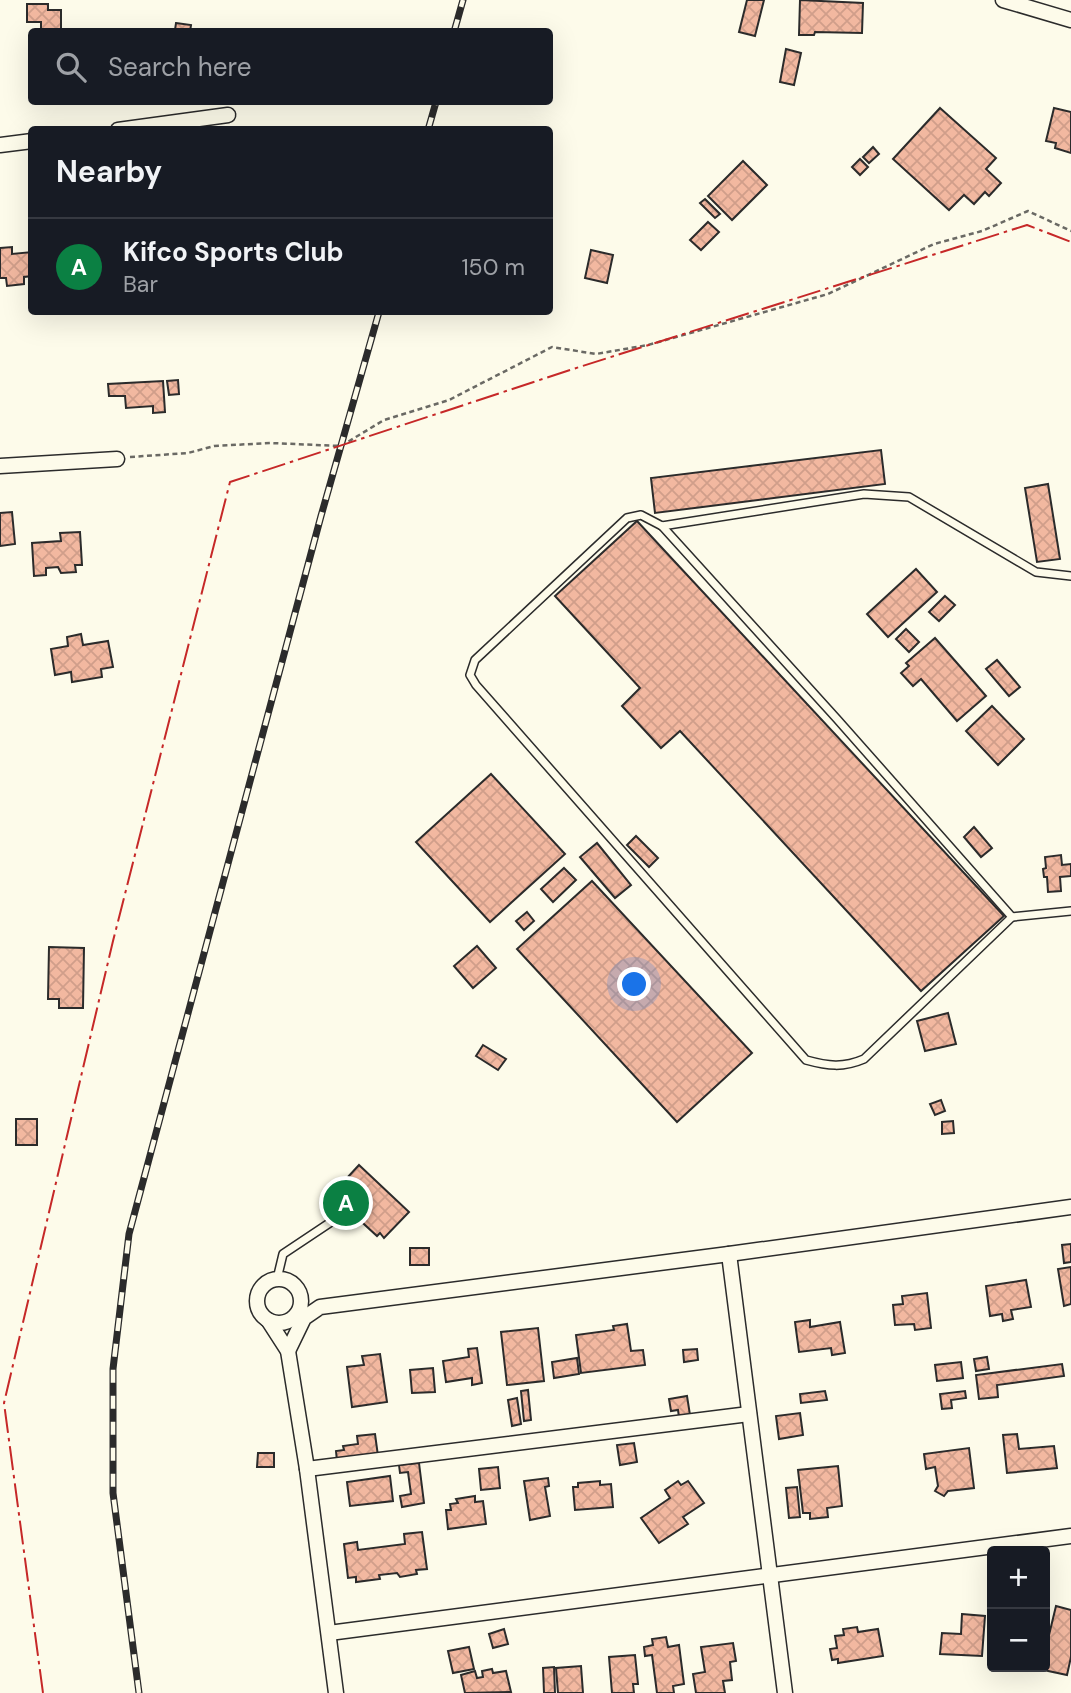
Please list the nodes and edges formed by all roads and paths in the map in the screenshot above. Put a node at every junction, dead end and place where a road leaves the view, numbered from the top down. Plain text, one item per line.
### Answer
1 (1003, 0) edge
2 (1071, 20) edge
3 (228, 115) dead end
4 (147, 126) edge
5 (28, 142) edge
6 (0, 145) edge
7 (1071, 231) edge
8 (117, 458) joint
9 (0, 466) edge
10 (662, 526) junction
11 (1071, 576) edge
12 (1071, 911) edge
13 (1012, 917) junction
14 (1071, 1206) edge
15 (331, 1222) dead end
16 (729, 1254) junction
17 (277, 1279) junction
18 (300, 1300) junction
19 (320, 1307) junction
20 (268, 1320) junction
21 (295, 1333) junction
22 (288, 1351) junction
23 (750, 1414) junction
24 (307, 1469) junction
25 (1071, 1536) edge
26 (770, 1576) junction
27 (328, 1633) junction
28 (336, 1693) edge
29 (785, 1693) edge

1 - 2 street
3 - 4 street
5 - 6 street
7 - 8 path
8 - 9 street
10 - 11 lane
10 - 13 lane
10 - 13 lane
12 - 13 lane
14 - 16 street
15 - 17 lane
16 - 19 street
16 - 23 street
17 - 18 street
17 - 20 street
18 - 19 street
18 - 20 street
18 - 21 street
19 - 21 street
20 - 22 street
21 - 22 street
22 - 24 street
23 - 24 street
23 - 26 street
24 - 27 street
25 - 26 street
26 - 27 street
26 - 29 street
27 - 28 street

